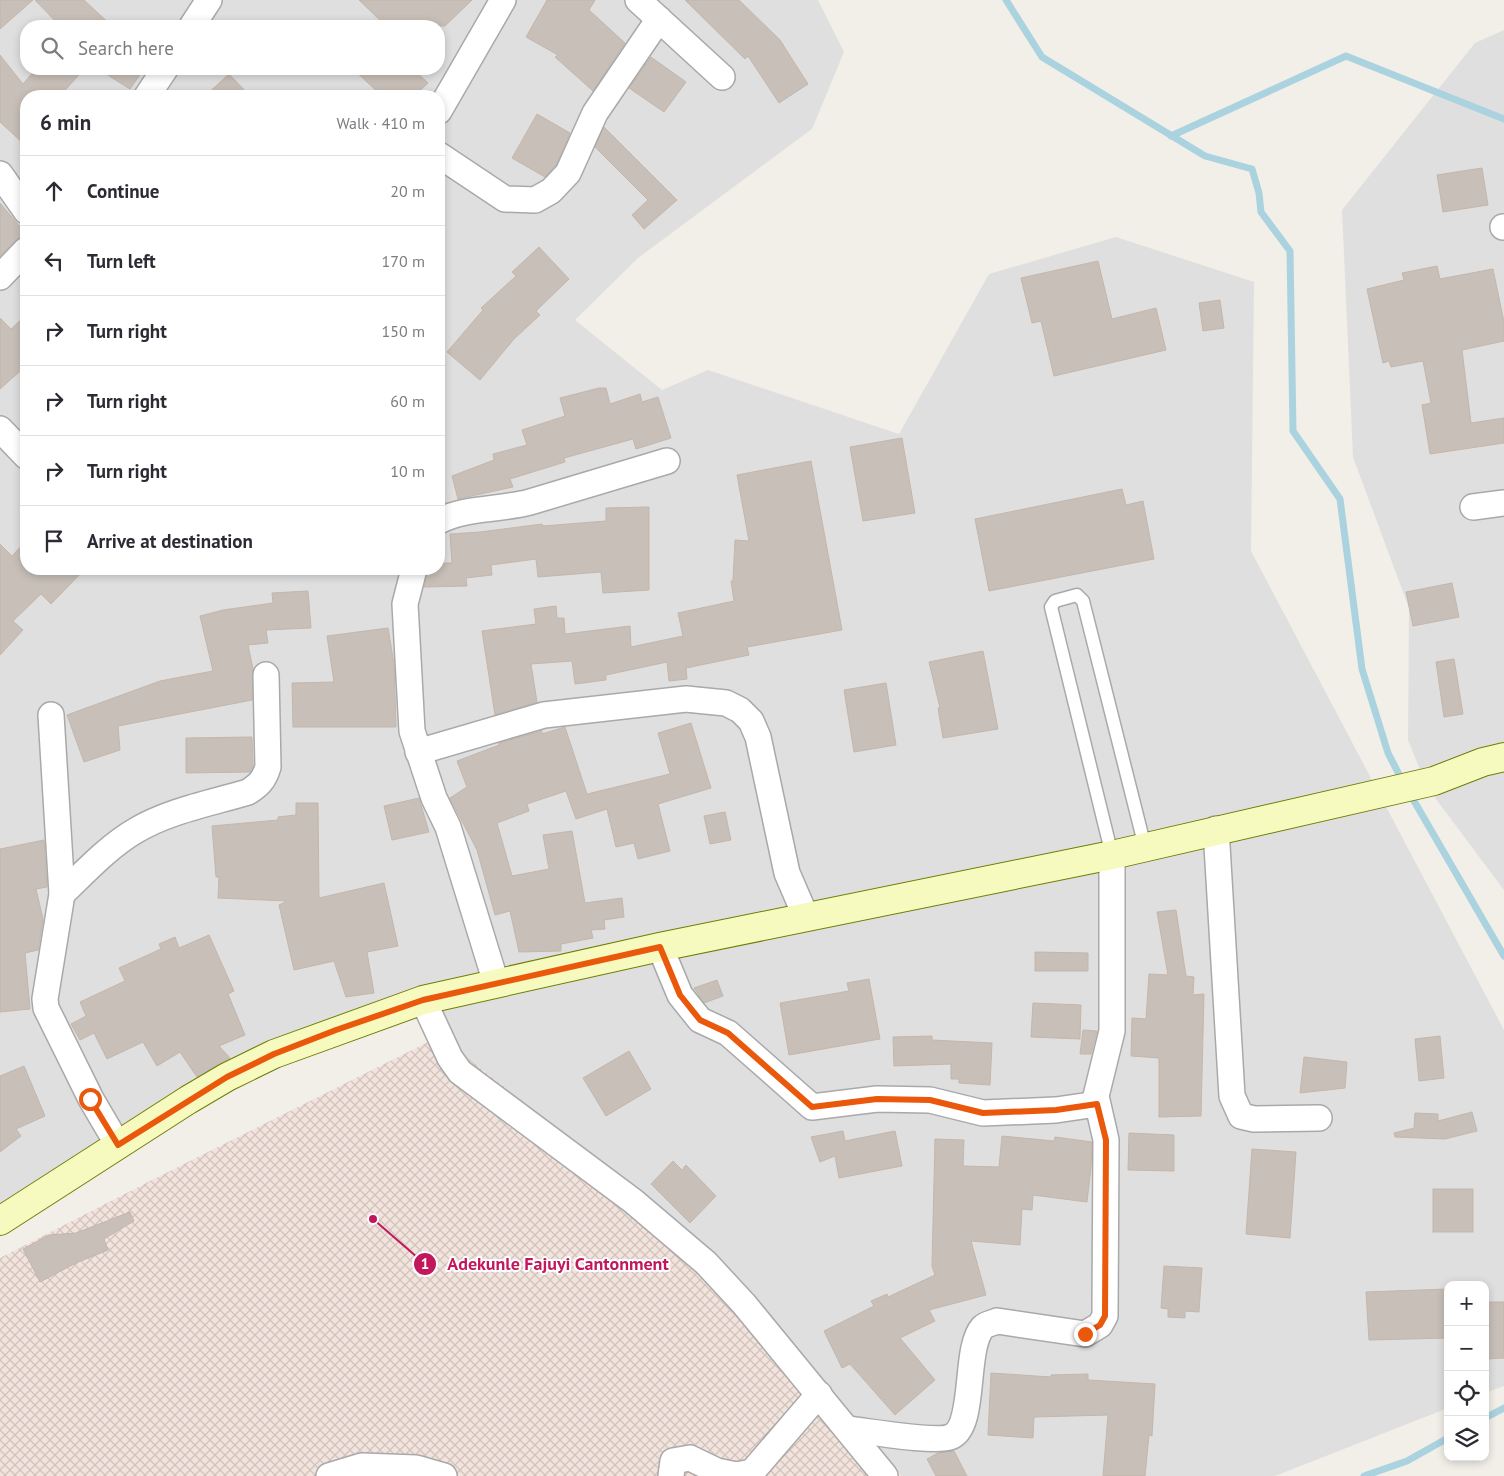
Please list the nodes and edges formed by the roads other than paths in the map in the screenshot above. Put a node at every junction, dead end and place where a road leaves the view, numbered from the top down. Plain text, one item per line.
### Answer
1 (209, 0) edge
2 (503, 0) edge
3 (638, 0) edge
4 (659, 19) junction
5 (196, 20) edge
6 (161, 75) edge
7 (722, 77) dead end
8 (151, 90) edge
9 (445, 101) edge
10 (445, 159) edge
11 (0, 174) edge
12 (20, 202) edge
13 (20, 256) edge
14 (0, 278) edge
15 (0, 429) edge
16 (20, 450) edge
17 (667, 461) dead end
18 (1504, 503) edge
19 (1473, 507) dead end
20 (445, 518) edge
21 (412, 575) edge
22 (266, 675) dead end
23 (51, 714) dead end
24 (418, 752) junction
25 (1493, 760) edge
26 (1216, 829) junction
27 (1145, 847) junction
28 (1112, 854) junction
29 (62, 894) junction
30 (806, 918) junction
31 (660, 947) junction
32 (496, 984) junction
33 (423, 1000) junction
34 (1097, 1104) junction
35 (1319, 1118) dead end
36 (118, 1145) junction
37 (0, 1222) edge
38 (819, 1394) junction
39 (848, 1428) junction
40 (752, 1474) edge
41 (328, 1476) edge
42 (444, 1476) edge
43 (671, 1476) edge
44 (885, 1476) edge

1 - 5 street
2 - 9 street
3 - 4 street
4 - 7 street
4 - 10 street
6 - 8 street
11 - 12 street
13 - 14 street
15 - 16 street
17 - 20 street
18 - 19 street
21 - 24 street
22 - 29 street
23 - 29 street
24 - 30 street
24 - 32 street
25 - 26 main road
26 - 27 main road
26 - 35 street
27 - 28 main road
27 - 28 lane
28 - 30 main road
28 - 34 street
29 - 36 street
30 - 31 main road
31 - 32 main road
31 - 34 street
32 - 33 main road
33 - 36 main road
33 - 38 street
34 - 39 street
36 - 37 main road
38 - 39 street
38 - 40 street
39 - 44 street
40 - 43 street
41 - 42 street

